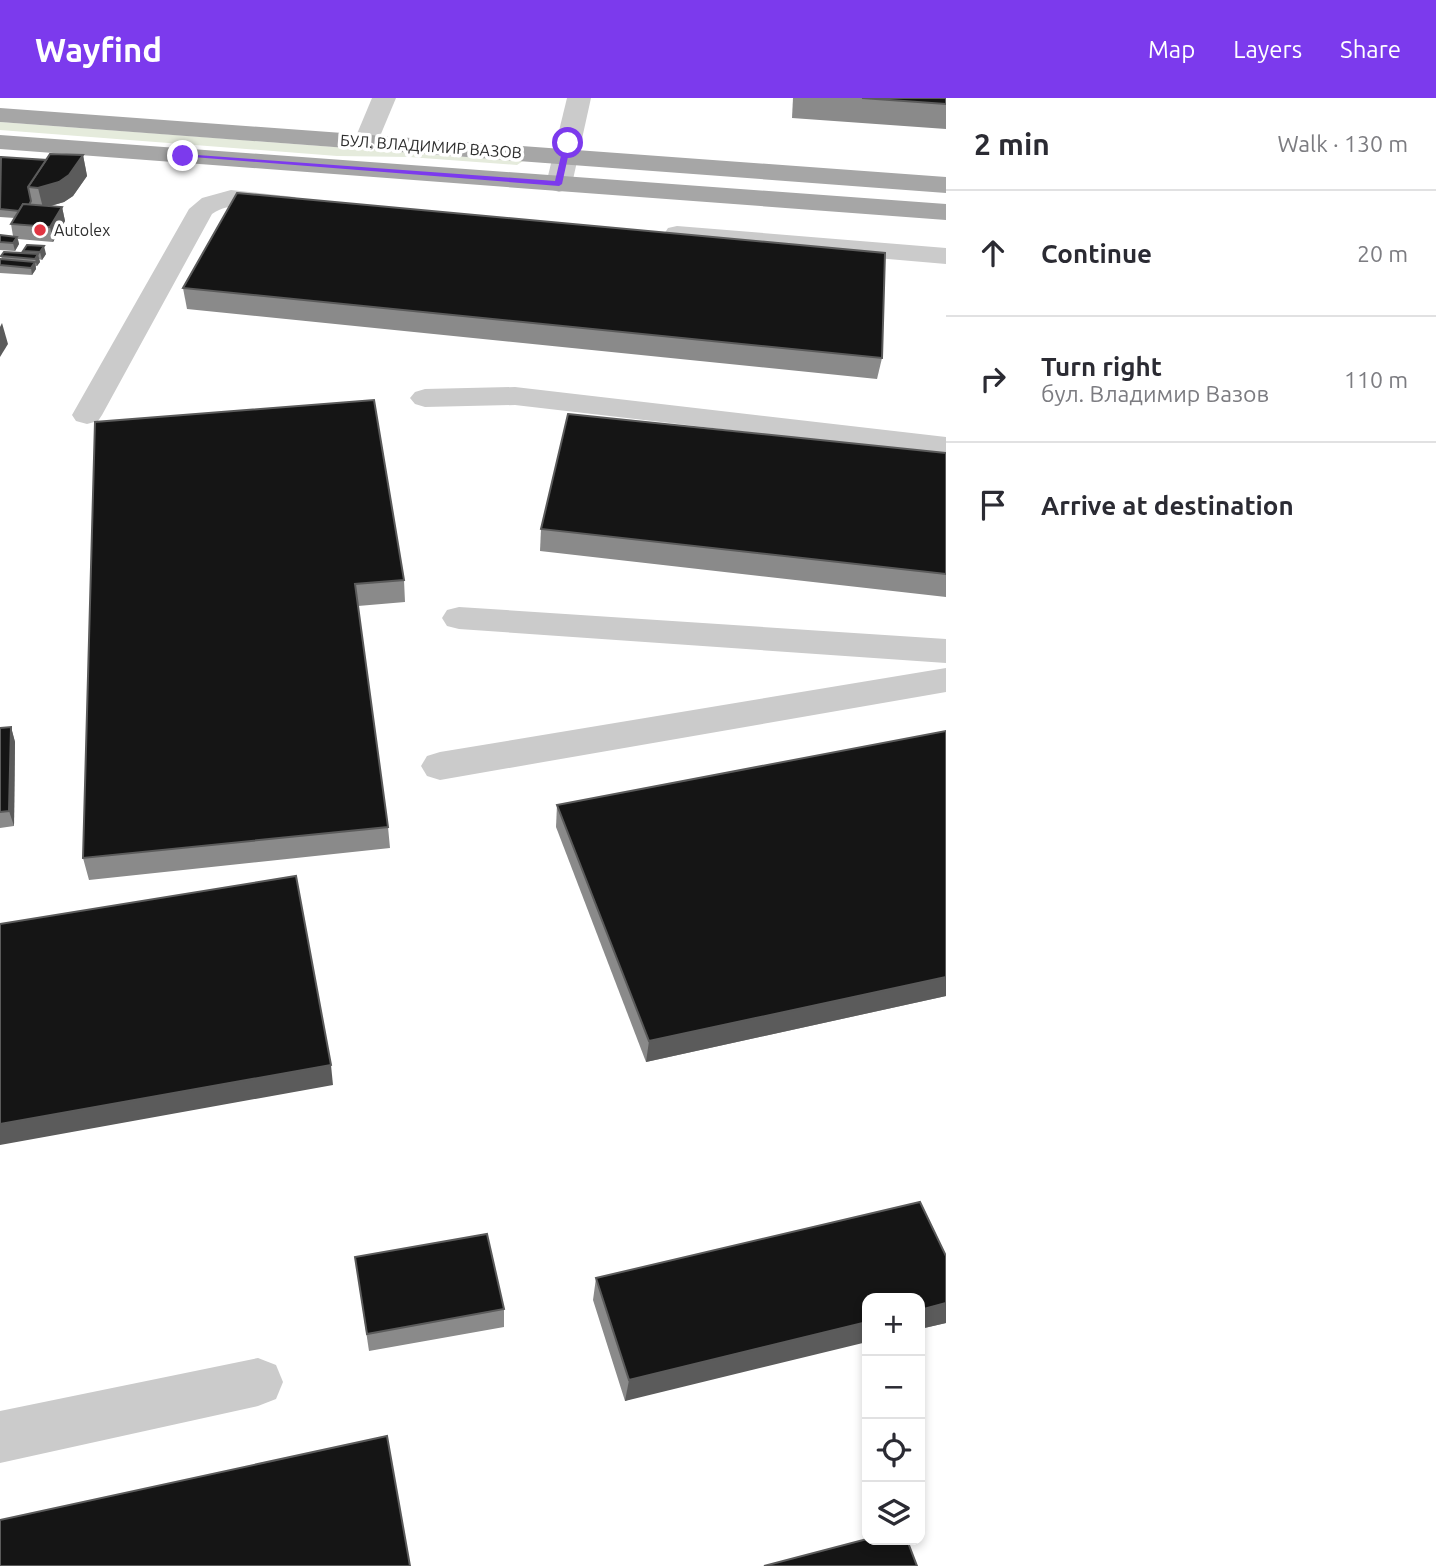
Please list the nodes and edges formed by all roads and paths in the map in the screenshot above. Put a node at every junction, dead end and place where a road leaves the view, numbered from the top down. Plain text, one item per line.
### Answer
1 (384, 98) edge
2 (579, 98) edge
3 (0, 115) edge
4 (366, 141) junction
5 (0, 142) edge
6 (565, 156) junction
7 (559, 184) junction
8 (946, 185) edge
9 (309, 204) edge
10 (946, 212) edge
11 (655, 232) edge
12 (946, 256) edge
13 (425, 398) dead end
14 (87, 415) dead end
15 (946, 446) edge
16 (458, 618) dead end
17 (946, 651) edge
18 (946, 680) edge
19 (440, 766) dead end
20 (258, 1382) dead end
21 (0, 1437) edge

1 - 4 lane
2 - 6 lane
3 - 4 main road, БУЛ. ВЛАДИМИР ВАЗОВ
4 - 6 main road, БУЛ. ВЛАДИМИР ВАЗОВ
5 - 7 main road, БУЛ. ВЛАДИМИР ВАЗОВ
6 - 7 lane
6 - 8 main road, БУЛ. ВЛАДИМИР ВАЗОВ
7 - 10 main road, БУЛ. ВЛАДИМИР ВАЗОВ
9 - 14 lane
11 - 12 lane
13 - 15 lane
16 - 17 lane
18 - 19 lane
20 - 21 lane

